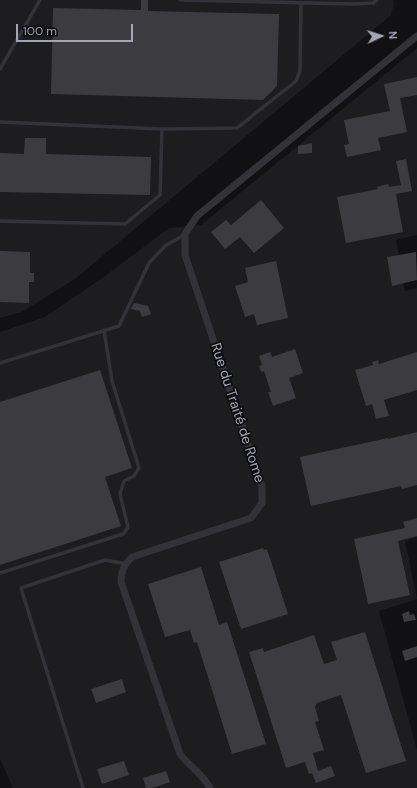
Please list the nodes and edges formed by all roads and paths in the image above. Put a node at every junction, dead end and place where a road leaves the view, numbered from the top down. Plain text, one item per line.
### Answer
1 (40, 0) edge
2 (180, 0) edge
3 (377, 0) edge
4 (301, 3) junction
5 (417, 36) edge
6 (0, 69) edge
7 (0, 122) edge
8 (162, 129) junction
9 (0, 221) edge
10 (185, 234) junction
11 (104, 330) junction
12 (0, 363) edge
13 (126, 564) junction
14 (0, 573) edge
15 (83, 788) edge
16 (210, 788) edge

1 - 6 lane
2 - 4 lane
3 - 4 lane
4 - 8 lane
5 - 10 street
7 - 8 lane
8 - 9 lane
10 - 11 lane
10 - 13 street, Rue du Traité de Rome
11 - 12 lane
11 - 14 lane
13 - 15 lane
13 - 16 street

